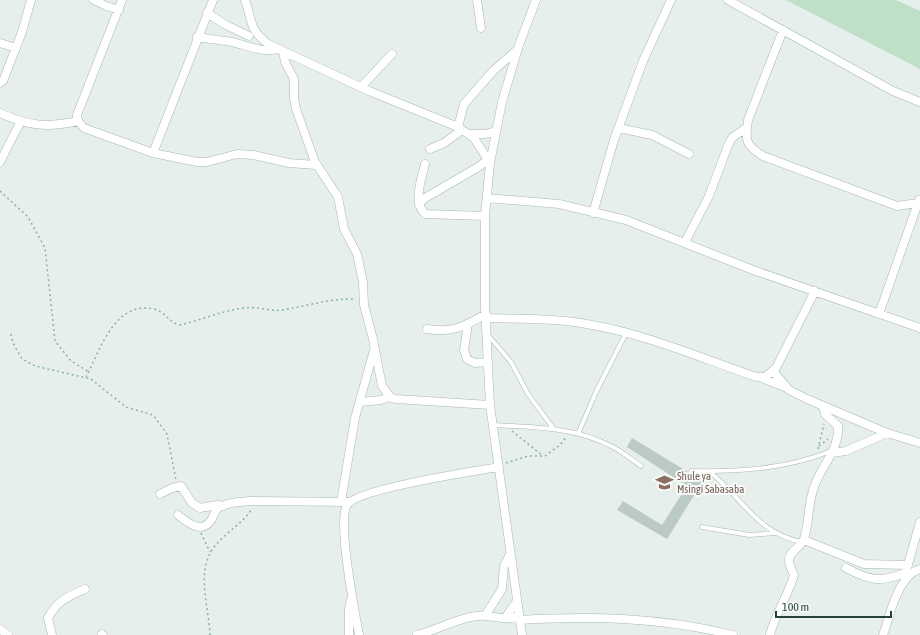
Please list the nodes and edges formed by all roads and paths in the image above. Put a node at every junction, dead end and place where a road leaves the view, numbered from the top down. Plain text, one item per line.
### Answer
1 (31, 0) edge
2 (94, 0) edge
3 (122, 0) edge
4 (213, 0) edge
5 (245, 0) edge
6 (477, 0) edge
7 (535, 0) edge
8 (671, 0) edge
9 (728, 0) edge
10 (118, 10) junction
11 (207, 13) junction
12 (252, 27) junction
13 (481, 28) dead end
14 (783, 30) junction
15 (249, 36) junction
16 (197, 37) junction
17 (0, 44) edge
18 (245, 46) junction
19 (16, 48) junction
20 (518, 49) junction
21 (281, 50) junction
22 (392, 54) dead end
23 (0, 83) edge
24 (360, 88) junction
25 (920, 102) edge
26 (0, 113) edge
27 (21, 121) junction
28 (78, 121) junction
29 (618, 128) junction
30 (746, 128) junction
31 (462, 130) junction
32 (496, 131) junction
33 (430, 149) dead end
34 (153, 153) junction
35 (689, 154) dead end
36 (1, 157) edge
37 (489, 161) junction
38 (425, 164) dead end
39 (316, 165) junction
40 (0, 191) edge
41 (487, 198) junction
42 (919, 201) edge
43 (419, 204) junction
44 (593, 213) junction
45 (485, 216) junction
46 (685, 242) junction
47 (815, 291) junction
48 (364, 299) junction
49 (879, 314) junction
50 (486, 316) junction
51 (468, 324) junction
52 (920, 328) edge
53 (427, 329) dead end
54 (626, 332) junction
55 (11, 334) dead end
56 (487, 334) junction
57 (375, 348) junction
58 (488, 362) junction
59 (773, 371) junction
60 (89, 372) junction
61 (86, 377) junction
62 (760, 377) junction
63 (788, 388) junction
64 (390, 397) junction
65 (360, 402) junction
66 (490, 405) junction
67 (824, 410) junction
68 (492, 425) junction
69 (509, 426) junction
70 (553, 428) junction
71 (570, 432) junction
72 (887, 433) junction
73 (578, 434) junction
74 (920, 443) edge
75 (832, 452) junction
76 (543, 456) junction
77 (816, 457) junction
78 (499, 464) junction
79 (642, 466) dead end
80 (691, 471) dead end
81 (710, 471) junction
82 (177, 486) junction
83 (160, 494) dead end
84 (258, 501) junction
85 (341, 502) junction
86 (350, 502) junction
87 (223, 506) junction
88 (178, 515) dead end
89 (920, 522) edge
90 (702, 527) dead end
91 (199, 528) junction
92 (776, 533) junction
93 (803, 541) junction
94 (210, 552) junction
95 (510, 554) junction
96 (846, 568) dead end
97 (920, 568) edge
98 (907, 571) junction
99 (85, 589) dead end
100 (352, 597) junction
101 (517, 601) junction
102 (485, 616) junction
103 (505, 618) junction
104 (519, 618) junction
105 (0, 629) edge
106 (706, 632) edge
107 (8, 635) edge
108 (52, 635) edge
109 (210, 635) edge
110 (349, 635) edge
111 (359, 635) edge
112 (417, 635) edge
113 (522, 635) edge
114 (733, 635) edge
115 (770, 635) edge
116 (883, 635) edge

1 - 19 street
2 - 10 street
3 - 10 street
4 - 11 street
5 - 12 street
6 - 13 street
7 - 20 street
8 - 29 street
9 - 14 street
10 - 28 street
11 - 15 street
11 - 16 street
12 - 15 street
12 - 21 street
14 - 25 street
14 - 30 street
15 - 18 street
16 - 18 street
16 - 34 street
17 - 19 street
18 - 21 street
19 - 23 street
20 - 31 street
20 - 32 street
21 - 24 street
21 - 39 street
22 - 24 street
24 - 31 street
26 - 27 street
27 - 28 street
27 - 36 street
28 - 34 street
29 - 35 street
29 - 44 street
30 - 42 street
30 - 46 street
31 - 32 street
31 - 33 street
31 - 37 street
32 - 37 street
34 - 39 street
37 - 41 street
37 - 43 street
38 - 43 street
39 - 48 street
40 - 60 path
41 - 44 street
41 - 45 street
42 - 49 street
43 - 45 street
44 - 46 street
45 - 50 street
46 - 47 street
47 - 49 street
47 - 59 street
48 - 57 street
48 - 60 path
49 - 52 street
50 - 51 street
50 - 54 street
50 - 56 street
51 - 53 street
51 - 58 street
54 - 62 street
54 - 73 lane
55 - 61 path
56 - 58 street
56 - 70 lane
57 - 64 street
57 - 65 street
58 - 66 street
59 - 62 street
59 - 63 street
60 - 61 path
61 - 82 path
62 - 63 street
63 - 67 street
64 - 65 street
64 - 66 street
65 - 85 street
66 - 68 street
67 - 72 street
67 - 75 street
67 - 77 path
68 - 69 lane
68 - 78 street
69 - 70 lane
69 - 76 path
70 - 71 lane
71 - 73 lane
71 - 76 path
72 - 74 street
72 - 75 street
73 - 79 lane
75 - 77 lane
75 - 93 street
76 - 78 path
77 - 81 lane
78 - 86 street
78 - 95 street
80 - 81 lane
81 - 92 lane
82 - 83 street
82 - 87 street
84 - 85 street
84 - 87 street
84 - 94 path
85 - 86 street
86 - 100 street
87 - 91 street
88 - 91 street
89 - 98 street
90 - 92 lane
91 - 94 path
92 - 93 lane
93 - 98 street
93 - 115 street
94 - 109 path
95 - 101 street
95 - 102 street
96 - 98 street
97 - 98 street
98 - 116 street
99 - 108 street
100 - 110 street
100 - 111 street
101 - 103 street
101 - 104 street
102 - 103 street
102 - 112 street
103 - 104 street
104 - 106 street
104 - 113 street
105 - 107 street
106 - 114 street

